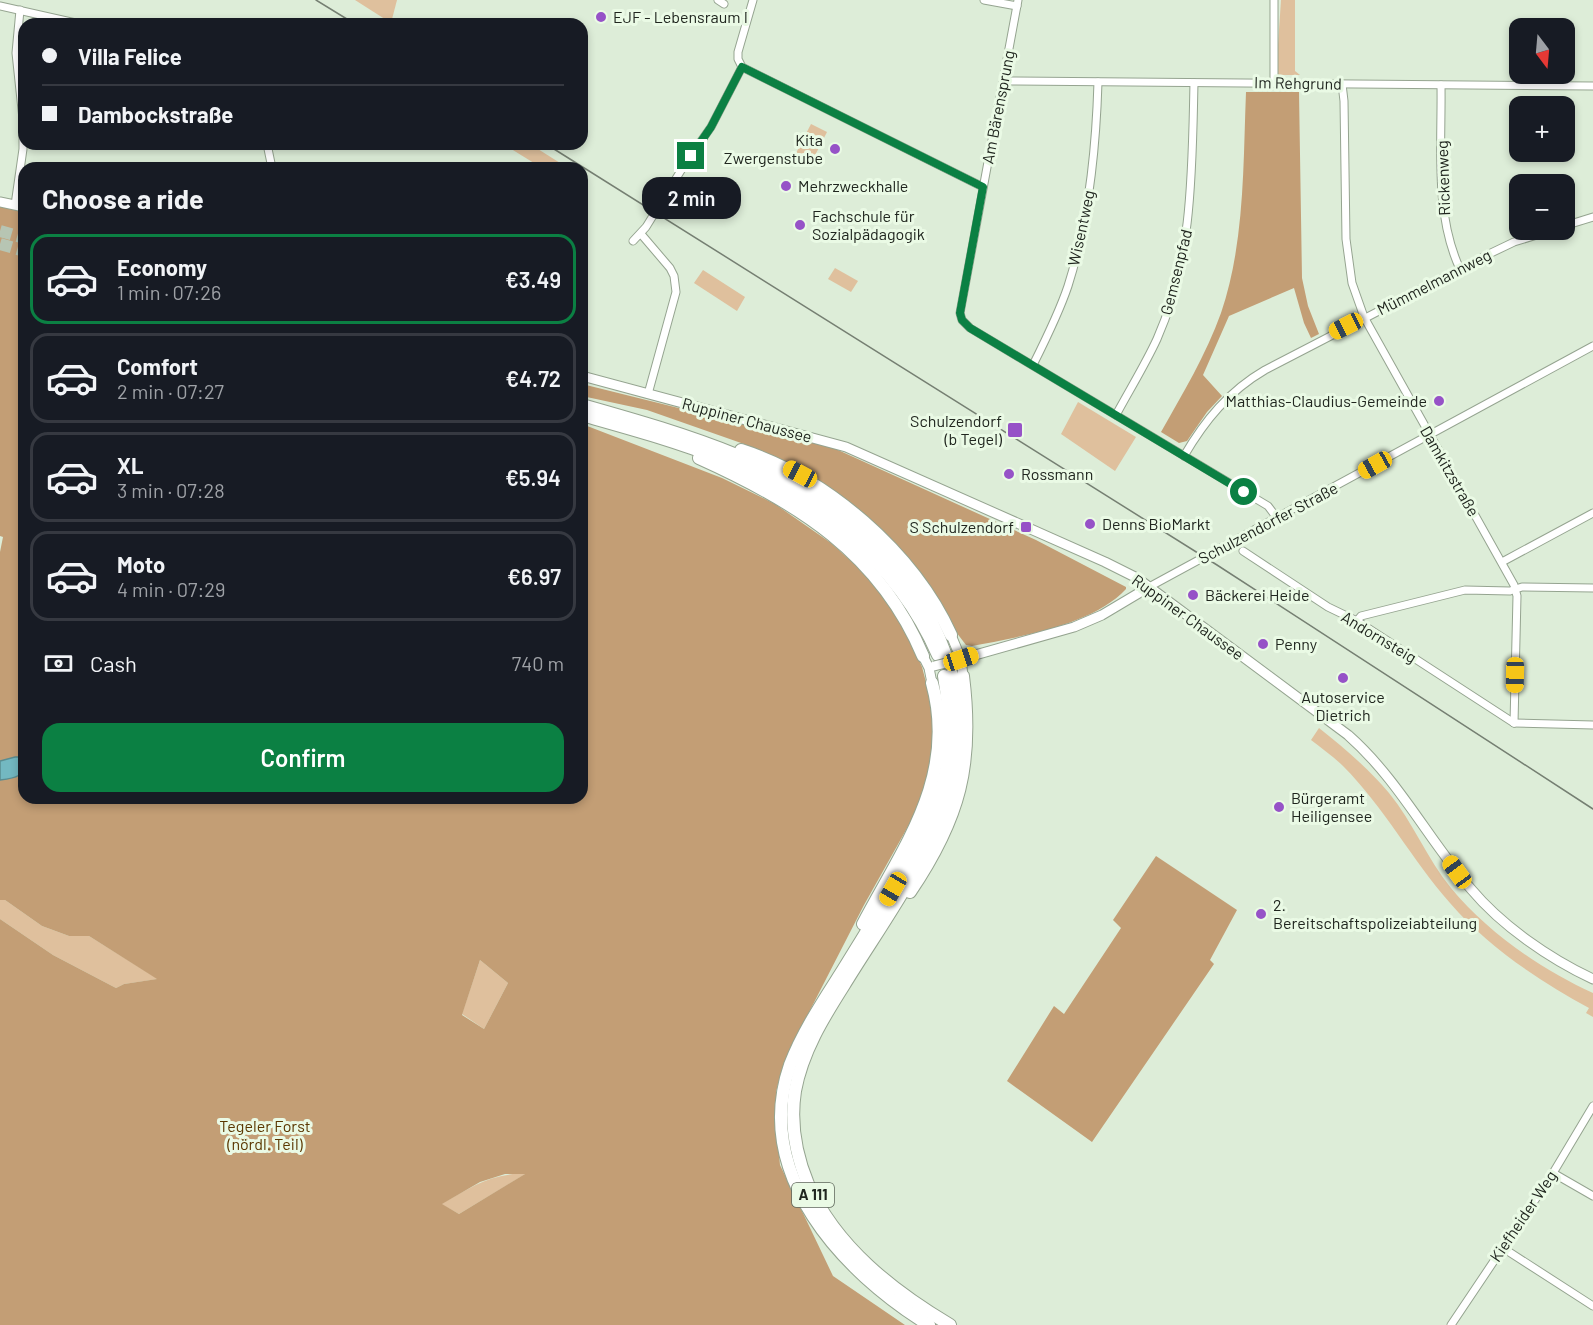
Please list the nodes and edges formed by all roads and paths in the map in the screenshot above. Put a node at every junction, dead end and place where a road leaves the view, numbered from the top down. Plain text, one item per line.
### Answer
1 (753, 0) edge
2 (984, 0) edge
3 (1274, 0) edge
4 (1018, 3) edge
5 (0, 6) edge
6 (20, 10) junction
7 (19, 18) edge
8 (54, 18) edge
9 (18, 32) edge
10 (742, 67) junction
11 (18, 72) edge
12 (1004, 81) junction
13 (1098, 82) junction
14 (1194, 82) junction
15 (1274, 83) junction
16 (1342, 84) junction
17 (1441, 85) junction
18 (1593, 86) edge
19 (983, 187) junction
20 (0, 202) edge
21 (18, 206) edge
22 (1593, 217) edge
23 (1575, 223) edge
24 (641, 234) junction
25 (1520, 240) edge
26 (633, 241) dead end
27 (1460, 269) junction
28 (1364, 317) junction
29 (1593, 346) edge
30 (1033, 365) junction
31 (588, 378) edge
32 (648, 394) junction
33 (588, 406) edge
34 (588, 407) edge
35 (1116, 415) junction
36 (588, 417) edge
37 (629, 428) junction
38 (1430, 435) junction
39 (1185, 456) junction
40 (1593, 513) edge
41 (1277, 518) junction
42 (1243, 551) dead end
43 (1502, 562) junction
44 (1149, 587) junction
45 (1593, 588) edge
46 (1515, 589) junction
47 (1357, 621) junction
48 (951, 635) joint
49 (923, 656) joint
50 (944, 660) junction
51 (953, 675) joint
52 (932, 683) joint
53 (1514, 723) junction
54 (1593, 725) edge
55 (1593, 979) edge
56 (822, 1012) junction
57 (1593, 1106) edge
58 (1553, 1173) junction
59 (1593, 1196) edge
60 (1503, 1248) junction
61 (1593, 1306) edge
62 (929, 1325) edge
63 (950, 1325) edge
64 (1451, 1325) edge

1 - 10 street
2 - 4 street
3 - 15 street
4 - 12 street, Am Bärensprung
5 - 6 street
6 - 7 street
6 - 8 street
9 - 11 street
10 - 19 street
10 - 24 street
12 - 13 street, Im Rehgrund
12 - 19 street, Am Bärensprung
13 - 14 street, Im Rehgrund
13 - 30 street, Wisentweg
14 - 15 street, Im Rehgrund
14 - 35 street, Gemsenpfad
15 - 16 street, Im Rehgrund
16 - 17 street, Im Rehgrund
16 - 28 street, Damkitzstraße
17 - 18 street, Im Rehgrund
17 - 27 street, Rickenweg
19 - 30 street, Am Bärensprung
20 - 21 main road
22 - 23 street
24 - 26 street
24 - 32 street
25 - 27 street, Mümmelmannweg
27 - 28 street, Mümmelmannweg
28 - 38 street, Damkitzstraße
28 - 39 street, Mümmelmannweg
29 - 38 street, Schulzendorfer Straße
30 - 35 street
31 - 32 main road, Ruppiner Chaussee
32 - 44 main road, Ruppiner Chaussee
33 - 48 highway
34 - 50 highway
35 - 39 street
36 - 37 highway
37 - 49 highway
37 - 50 highway
38 - 41 street, Schulzendorfer Straße
38 - 43 street, Damkitzstraße
39 - 41 street
40 - 43 street
41 - 44 street, Schulzendorfer Straße
42 - 47 street, Andornsteig
43 - 46 street, Damkitzstraße
44 - 50 main road, Schulzendorfer Straße
44 - 55 main road, Ruppiner Chaussee
45 - 46 street
46 - 47 street
46 - 53 street, Damkitzstraße
47 - 53 street, Andornsteig
48 - 50 main road
49 - 50 main road
50 - 51 main road
50 - 52 main road
51 - 56 highway, A 111
52 - 56 highway
53 - 54 street
56 - 62 highway, A 111
56 - 63 highway, A 111
57 - 58 street, Kiefheider Weg
58 - 59 street
58 - 60 street, Kiefheider Weg
60 - 61 street
60 - 64 street, Kiefheider Weg

